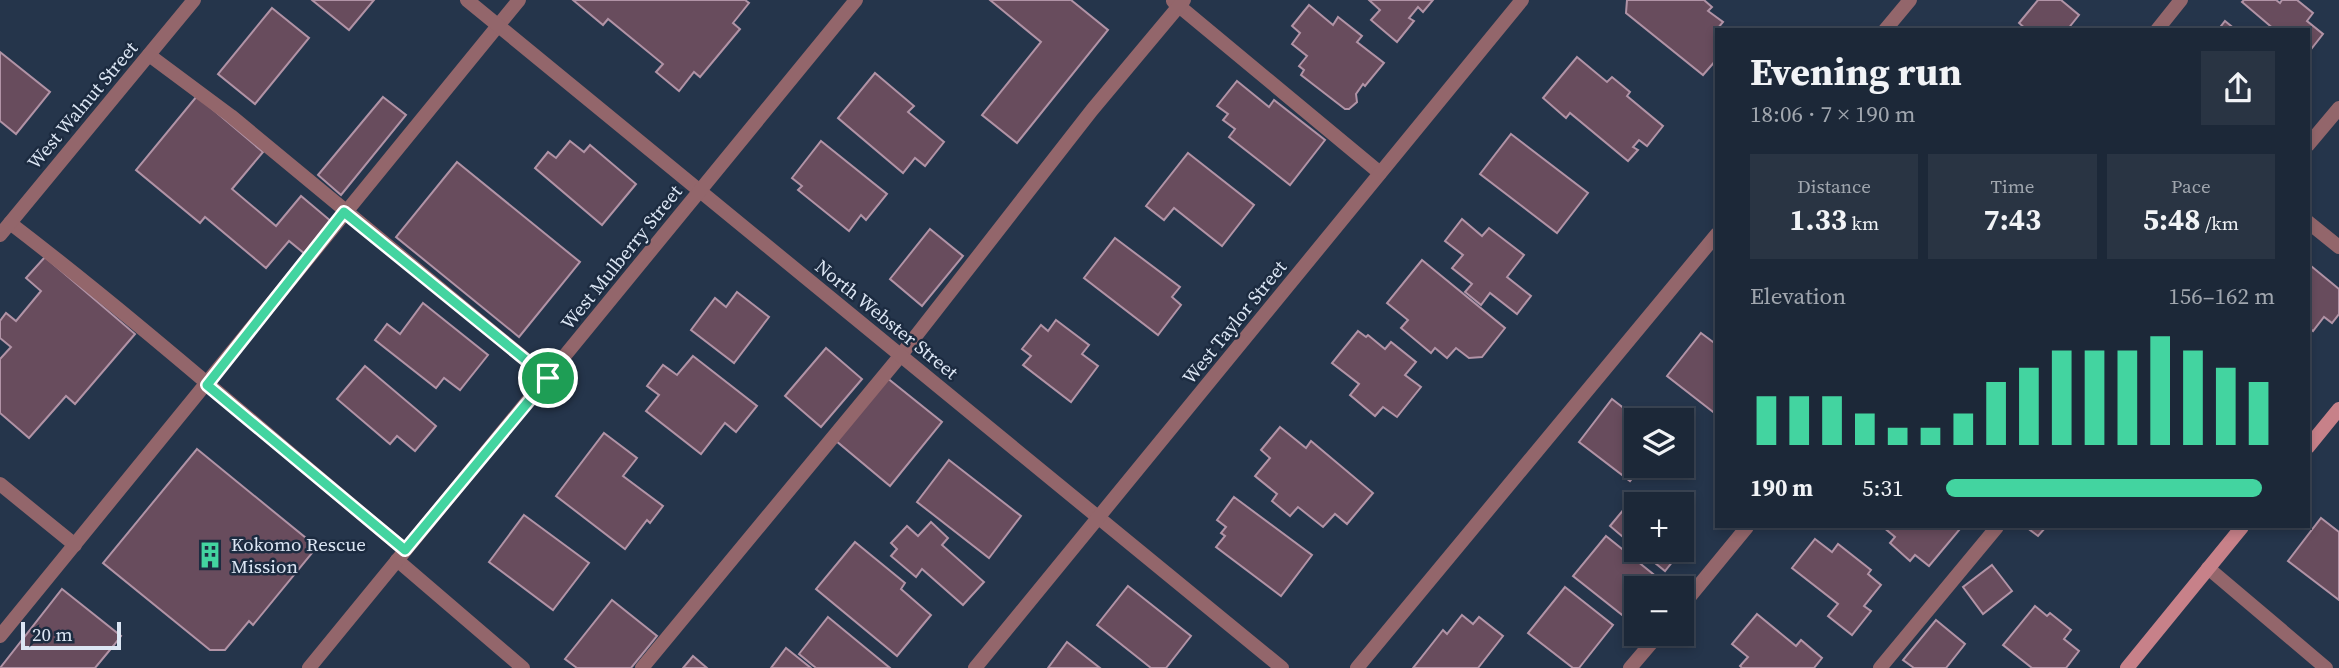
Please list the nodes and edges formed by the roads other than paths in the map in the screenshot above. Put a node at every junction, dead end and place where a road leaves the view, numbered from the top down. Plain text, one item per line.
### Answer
1 (194, 0) edge
2 (467, 0) edge
3 (519, 0) edge
4 (856, 0) edge
5 (1522, 0) edge
6 (1910, 0) edge
7 (2181, 0) edge
8 (1178, 2) edge
9 (498, 24) junction
10 (1887, 28) edge
11 (2159, 28) edge
12 (149, 55) junction
13 (2339, 108) edge
14 (2310, 143) edge
15 (1380, 173) junction
16 (700, 191) junction
17 (344, 212) junction
18 (10, 223) junction
19 (2310, 224) edge
20 (0, 235) edge
21 (1715, 236) edge
22 (2339, 247) edge
23 (901, 355) junction
24 (548, 378) junction
25 (207, 385) junction
26 (2339, 409) edge
27 (2310, 445) edge
28 (0, 484) edge
29 (1099, 518) junction
30 (1746, 528) edge
31 (1996, 528) edge
32 (2241, 528) edge
33 (75, 545) junction
34 (401, 555) junction
35 (2208, 568) junction
36 (1694, 591) edge
37 (0, 636) edge
38 (1649, 646) edge
39 (309, 668) edge
40 (523, 668) edge
41 (642, 668) edge
42 (975, 668) edge
43 (1282, 668) edge
44 (1357, 668) edge
45 (1630, 668) edge
46 (1880, 668) edge
47 (2127, 668) edge
48 (2326, 668) edge

1 - 12 street, West Walnut Street
2 - 9 street, North Webster Street
3 - 9 street
4 - 16 street, West Mulberry Street
5 - 15 street, West Taylor Street
6 - 10 street
7 - 11 street
8 - 15 street
8 - 23 street
9 - 16 street, North Webster Street
9 - 17 street
12 - 17 street
12 - 18 street, West Walnut Street
13 - 14 street
15 - 29 street, West Taylor Street
16 - 23 street, North Webster Street
16 - 24 street, West Mulberry Street
17 - 24 street
17 - 25 street
18 - 20 street, West Walnut Street
18 - 25 street
19 - 22 street
21 - 44 street
23 - 29 street, North Webster Street
23 - 41 street
24 - 34 street, West Mulberry Street
25 - 33 street
25 - 34 street
26 - 27 street
28 - 33 street
29 - 42 street, West Taylor Street
29 - 43 street, North Webster Street
30 - 36 street
31 - 46 street
32 - 35 street
33 - 37 street
34 - 39 street, West Mulberry Street
34 - 40 street
35 - 47 street
35 - 48 street
38 - 45 street

